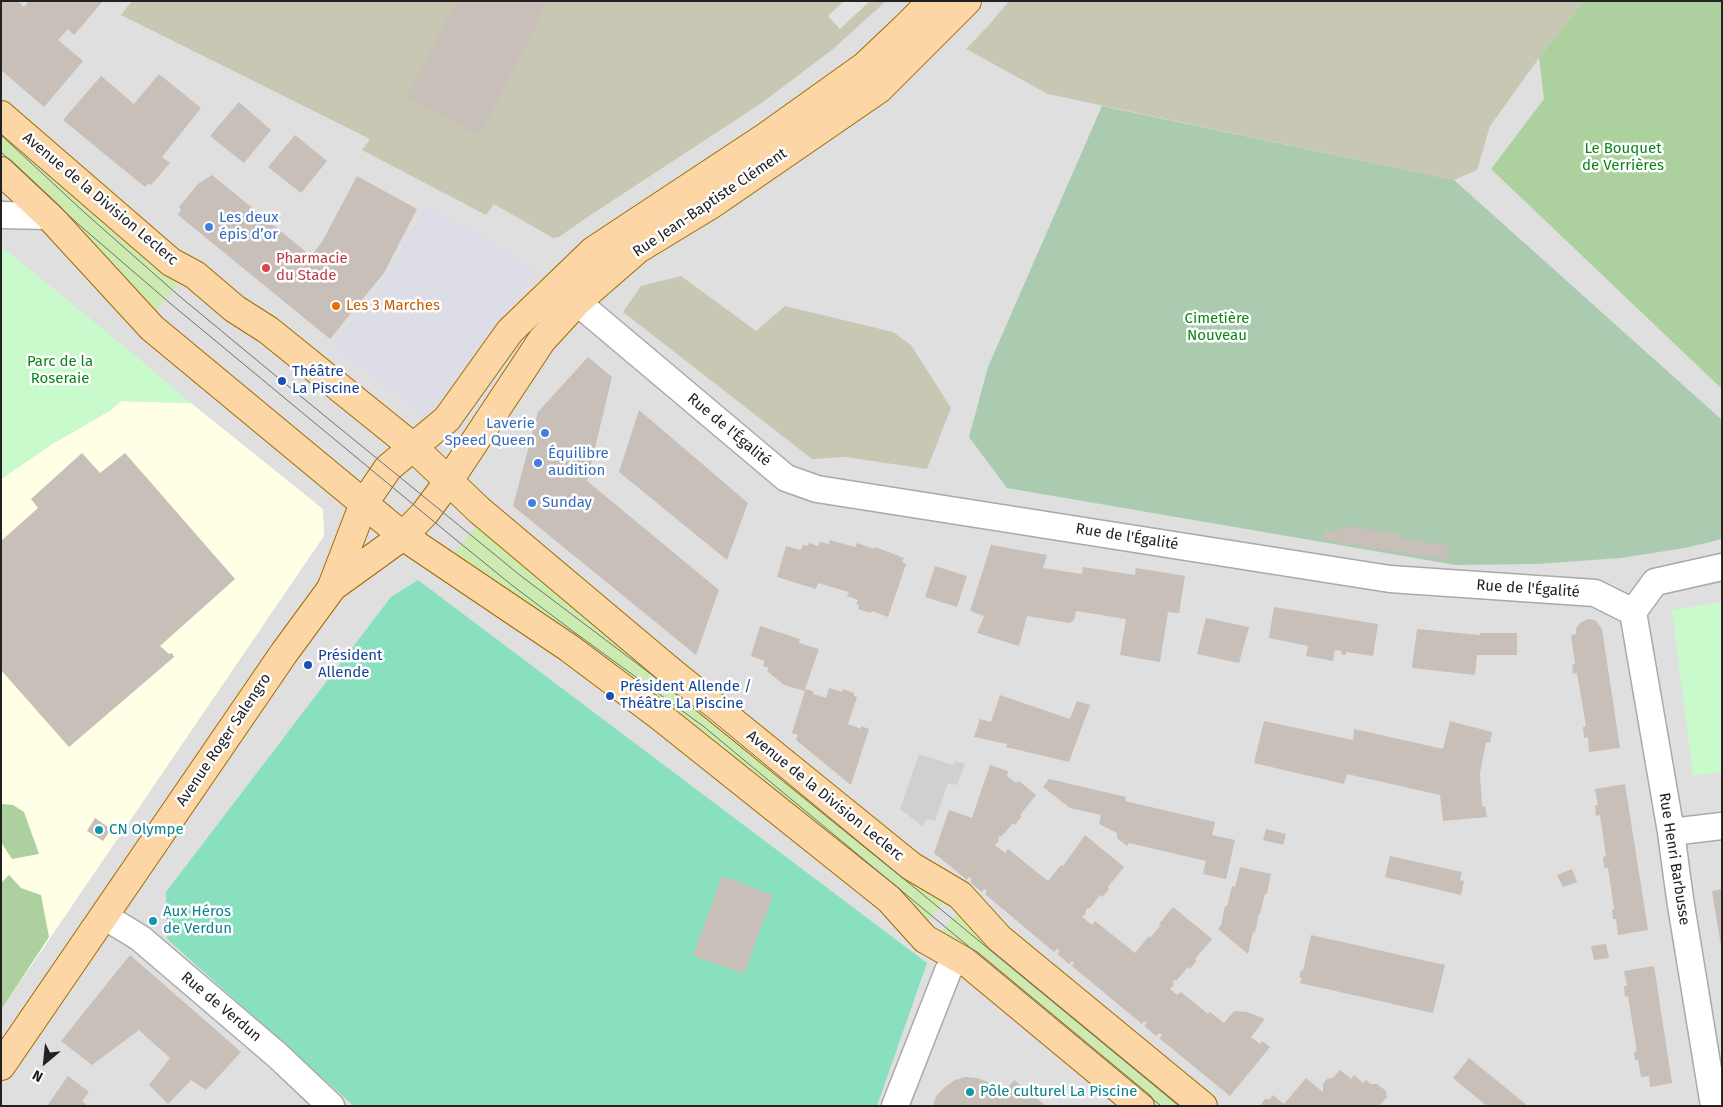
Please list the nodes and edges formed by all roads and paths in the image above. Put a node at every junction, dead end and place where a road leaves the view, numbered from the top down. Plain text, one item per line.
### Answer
1 (932, 1) edge
2 (968, 1) edge
3 (1, 115) edge
4 (1, 171) edge
5 (1, 215) edge
6 (49, 216) junction
7 (577, 302) junction
8 (413, 447) junction
9 (448, 482) junction
10 (364, 502) junction
11 (403, 536) junction
12 (1722, 567) edge
13 (331, 589) junction
14 (1633, 612) junction
15 (1722, 826) edge
16 (1671, 832) junction
17 (104, 916) junction
18 (957, 957) junction
19 (1, 1066) edge
20 (331, 1106) edge
21 (895, 1106) edge
22 (1140, 1106) edge
23 (1203, 1106) edge
24 (1714, 1106) edge

1 - 8 main road, Rue Jean-Baptiste Clément
2 - 7 main road, Rue Jean-Baptiste Clément
3 - 8 main road, Avenue de la Division Leclerc
4 - 6 main road
5 - 6 street
6 - 10 main road
7 - 9 main road, Rue Jean-Baptiste Clément
7 - 14 street, Rue de l'Égalité
8 - 9 main road, Avenue de la Division Leclerc
8 - 10 main road, Rue Jean-Baptiste Clément
9 - 11 main road, Rue Jean-Baptiste Clément
9 - 23 main road, Avenue de la Division Leclerc
10 - 11 main road
10 - 13 main road, Avenue Roger Salengro
11 - 13 main road, Avenue Roger Salengro
11 - 18 main road
12 - 14 street
13 - 17 main road, Avenue Roger Salengro
14 - 16 street, Rue Henri Barbusse
15 - 16 street
16 - 24 street, Rue Henri Barbusse
17 - 19 main road, Avenue Roger Salengro
17 - 20 street, Rue de Verdun
18 - 21 street
18 - 22 main road

